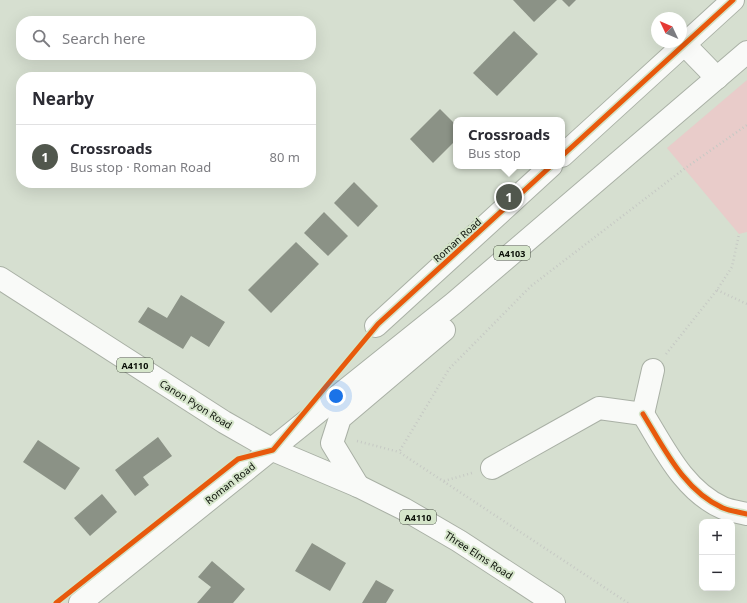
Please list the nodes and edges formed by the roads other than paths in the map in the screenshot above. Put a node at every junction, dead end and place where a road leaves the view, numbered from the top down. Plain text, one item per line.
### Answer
1 (734, 0) edge
2 (687, 41) edge
3 (687, 47) edge
4 (680, 48) edge
5 (747, 52) edge
6 (717, 78) junction
7 (565, 153) edge
8 (548, 169) edge
9 (0, 278) edge
10 (454, 303) junction
11 (376, 326) dead end
12 (653, 370) road end
13 (643, 414) junction
14 (273, 450) junction
15 (492, 468) road end
16 (358, 486) junction
17 (747, 514) edge
18 (80, 603) edge
19 (554, 603) edge

1 - 2 main road
3 - 6 main road
4 - 7 main road
5 - 6 main road, Roman Road / A4103
6 - 10 main road, Roman Road / A4103
8 - 11 main road, Roman Road
9 - 14 main road, Canon Pyon Road / A4110
10 - 14 main road, Roman Road / A4103
10 - 16 main road
12 - 13 main road
13 - 15 main road
13 - 17 main road
14 - 16 main road, Three Elms Road / A4110
14 - 18 main road, Roman Road / A4103
16 - 19 main road, Three Elms Road / A4110

